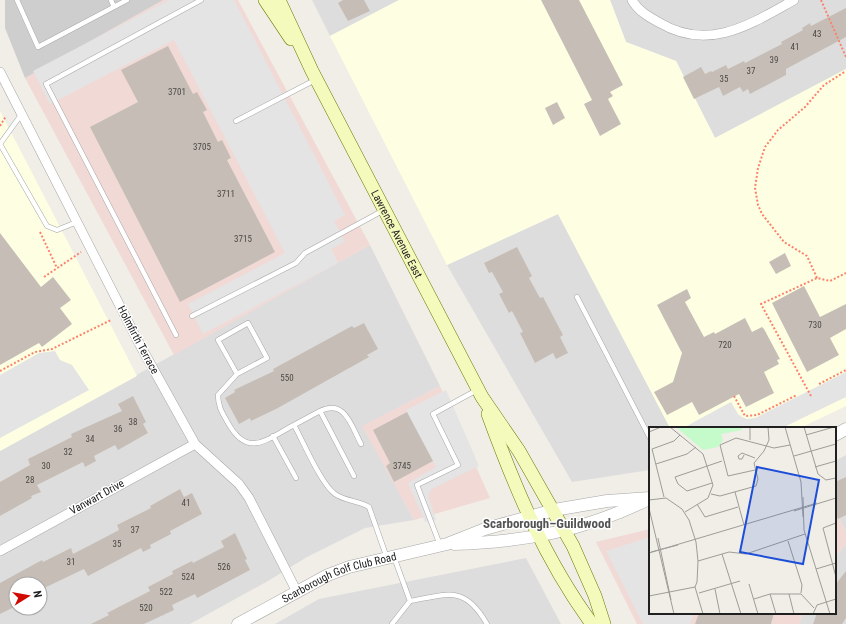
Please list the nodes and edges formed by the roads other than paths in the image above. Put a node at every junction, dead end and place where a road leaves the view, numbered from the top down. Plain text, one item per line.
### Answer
1 (17, 0) edge
2 (111, 0) edge
3 (127, 0) edge
4 (201, 0) edge
5 (265, 0) edge
6 (279, 0) edge
7 (632, 0) edge
8 (794, 0) edge
9 (114, 7) junction
10 (0, 72) edge
11 (314, 75) junction
12 (21, 114) junction
13 (236, 121) dead end
14 (384, 210) junction
15 (77, 222) junction
16 (577, 297) dead end
17 (192, 316) dead end
18 (176, 335) dead end
19 (237, 374) junction
20 (480, 393) junction
21 (320, 411) junction
22 (294, 425) junction
23 (846, 429) edge
24 (836, 434) edge
25 (273, 436) junction
26 (649, 436) edge
27 (195, 444) junction
28 (361, 444) dead end
29 (354, 476) dead end
30 (296, 478) dead end
31 (649, 499) edge
32 (649, 499) edge
33 (554, 510) junction
34 (528, 516) junction
35 (565, 530) junction
36 (538, 537) junction
37 (443, 545) junction
38 (0, 551) edge
39 (391, 557) junction
40 (297, 592) junction
41 (410, 601) junction
42 (238, 624) edge
43 (392, 624) edge
44 (487, 624) edge
45 (592, 624) edge
46 (604, 624) edge

1 - 9 lane
2 - 9 lane
3 - 9 lane
4 - 18 lane
5 - 11 main road, Lawrence Avenue East
6 - 11 main road, Lawrence Avenue East
7 - 8 street
10 - 12 street, Holmfirth Terrace
11 - 13 lane
11 - 14 main road, Lawrence Avenue East
12 - 15 street, Holmfirth Terrace
12 - 15 lane
14 - 17 lane
14 - 20 main road, Lawrence Avenue East
15 - 27 street, Holmfirth Terrace
16 - 26 lane
19 - 19 lane
19 - 25 lane
20 - 33 main road, Lawrence Avenue East
20 - 34 main road, Lawrence Avenue East
20 - 37 lane
21 - 22 lane
21 - 28 lane
21 - 29 lane
22 - 25 lane
22 - 39 lane
23 - 24 street
25 - 30 lane
27 - 38 street, Vanwart Drive
27 - 40 street, Holmfirth Terrace
31 - 33 street, Scarborough Golf Club Road
32 - 35 street, Scarborough Golf Club Road
33 - 34 street, Scarborough Golf Club Road
33 - 35 main road, Lawrence Avenue East
34 - 36 main road, Lawrence Avenue East
34 - 37 street, Scarborough Golf Club Road
35 - 36 street, Scarborough Golf Club Road
35 - 46 main road, Lawrence Avenue East
36 - 37 street, Scarborough Golf Club Road
36 - 45 main road, Lawrence Avenue East
37 - 39 street, Scarborough Golf Club Road
39 - 40 street, Scarborough Golf Club Road
39 - 41 lane
40 - 42 street, Scarborough Golf Club Road
41 - 43 lane
41 - 44 lane

